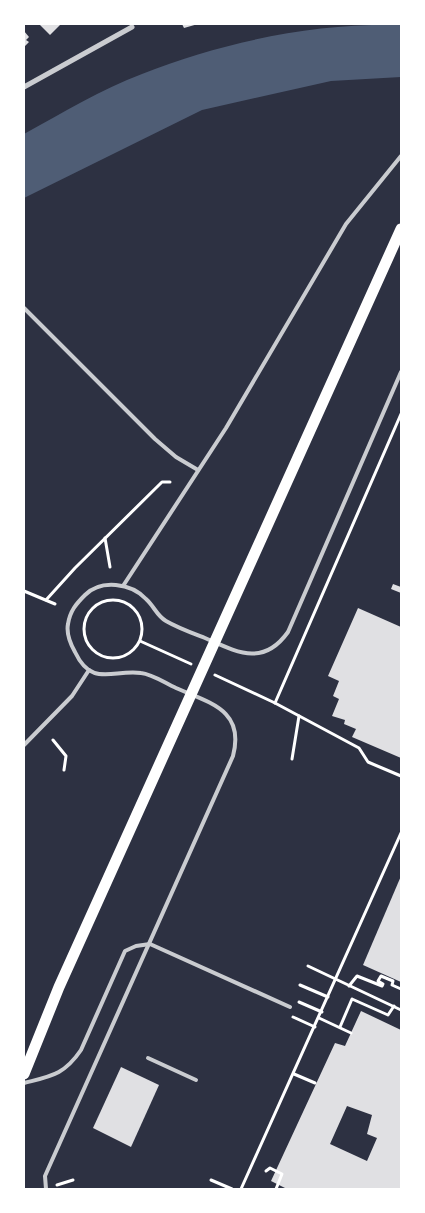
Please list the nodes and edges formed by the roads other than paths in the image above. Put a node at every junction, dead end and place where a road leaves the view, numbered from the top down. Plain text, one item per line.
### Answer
1 (132, 27) dead end
2 (24, 87) edge
3 (401, 156) edge
4 (401, 230) edge
5 (24, 308) edge
6 (401, 372) edge
7 (198, 470) junction
8 (123, 586) junction
9 (89, 670) junction
10 (24, 745) edge
11 (150, 944) junction
12 (290, 1007) dead end
13 (148, 1058) dead end
14 (24, 1074) edge
15 (196, 1080) dead end
16 (24, 1083) edge
17 (46, 1189) edge

1 - 2 street
3 - 7 lane
4 - 14 main road
5 - 7 lane
6 - 8 lane
7 - 8 lane
8 - 9 lane
9 - 10 lane
9 - 11 lane
11 - 12 lane
11 - 16 lane
11 - 17 lane
13 - 15 lane

